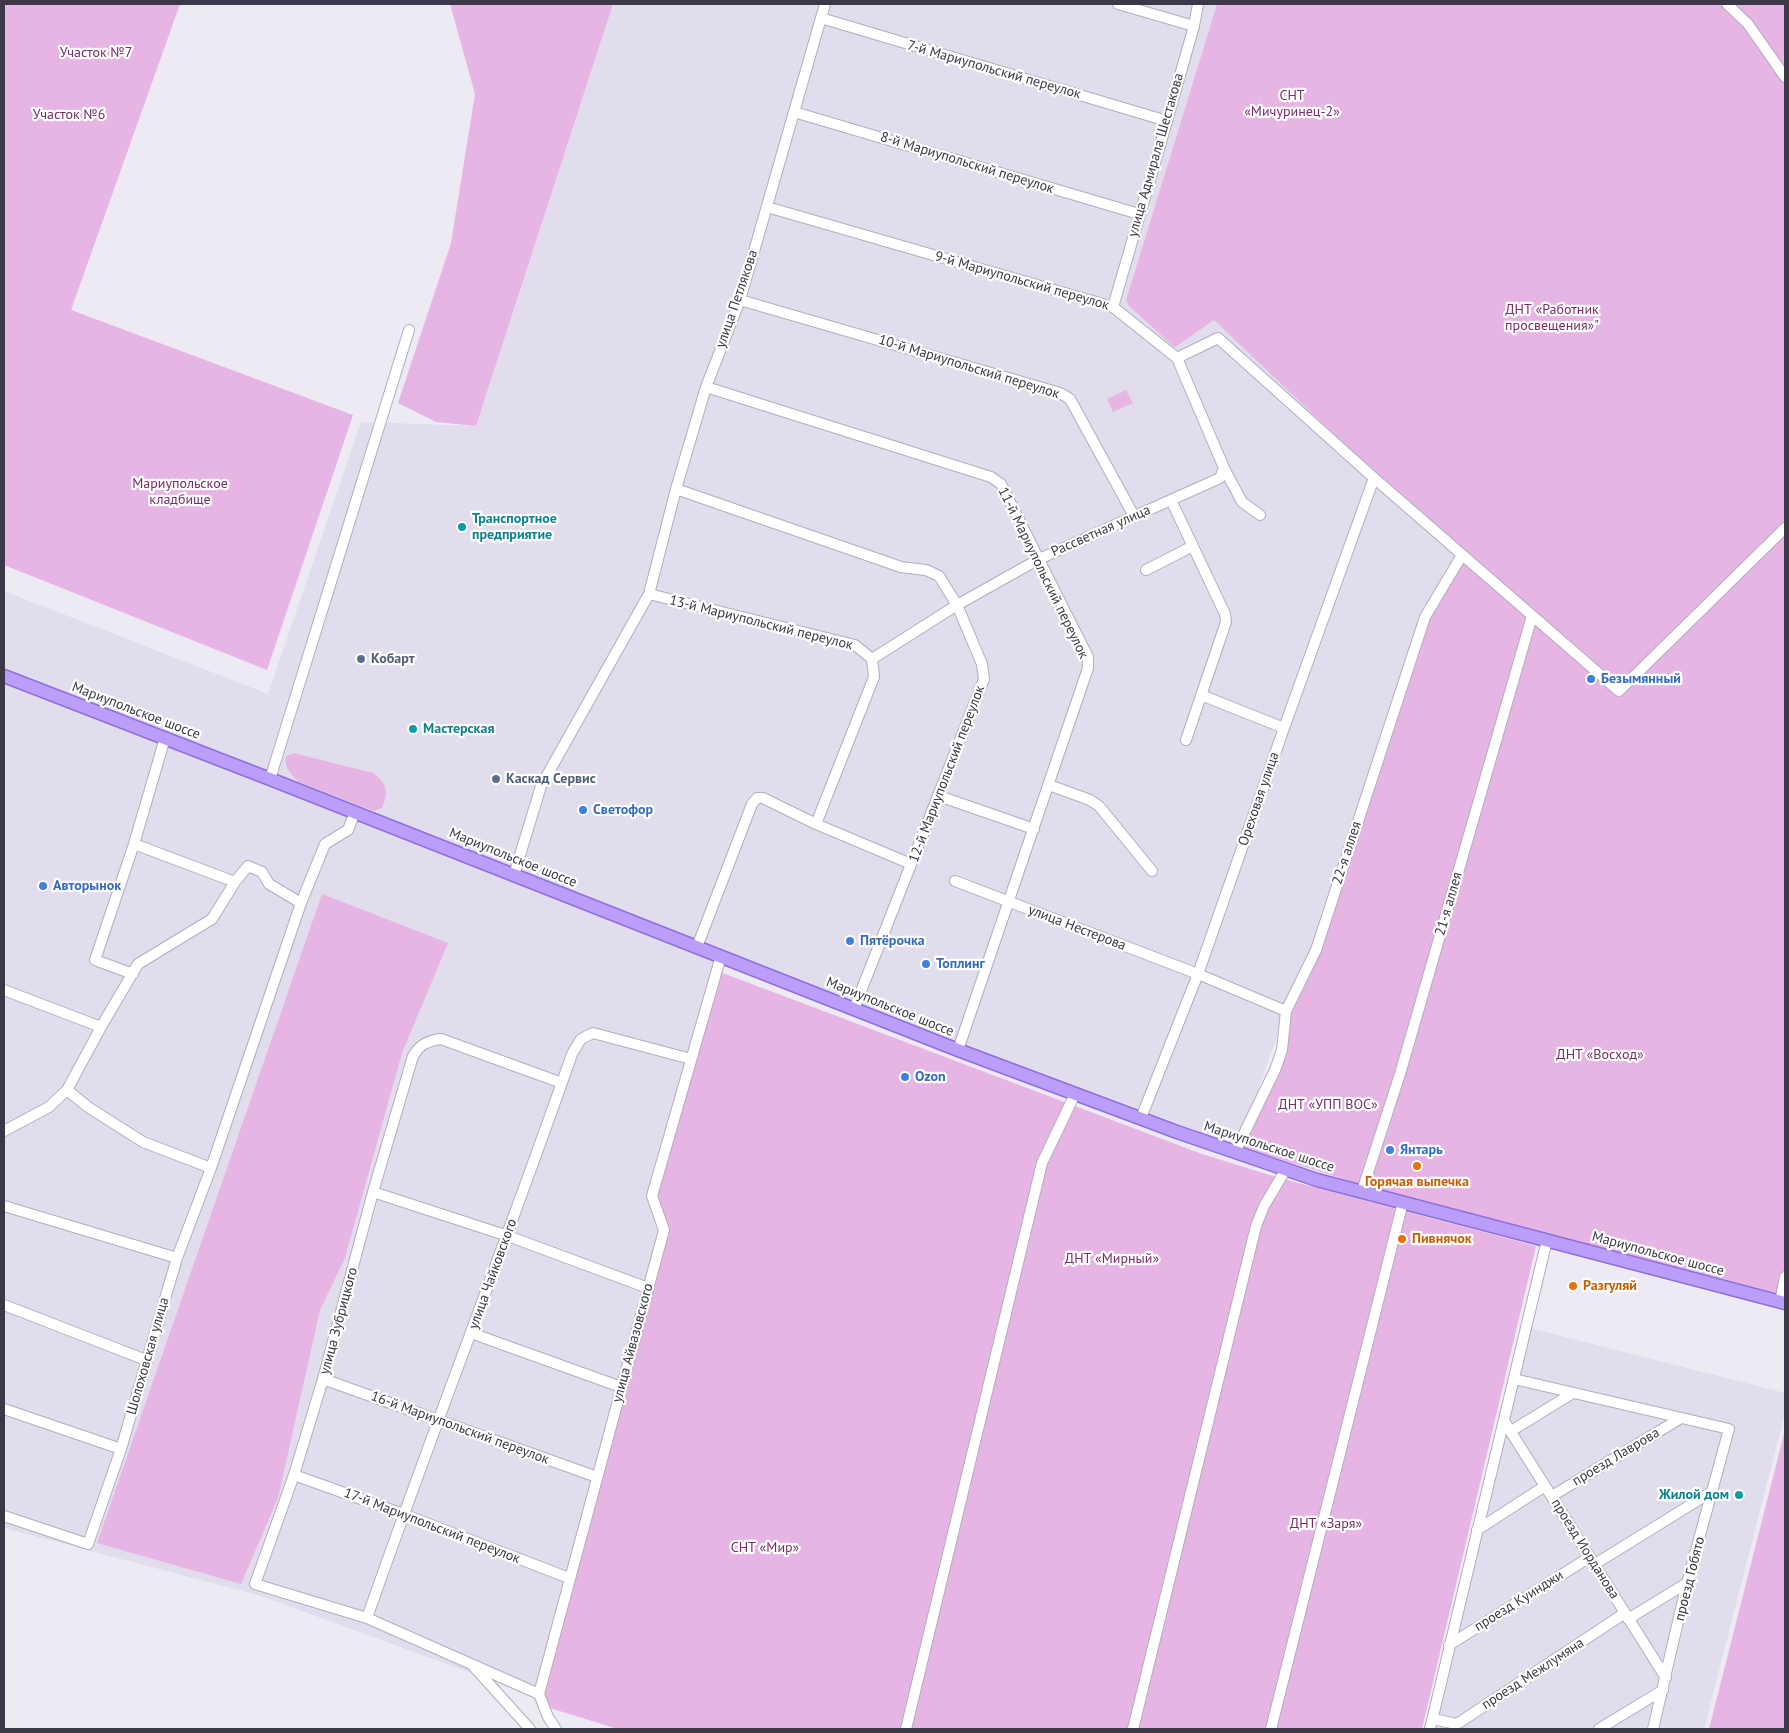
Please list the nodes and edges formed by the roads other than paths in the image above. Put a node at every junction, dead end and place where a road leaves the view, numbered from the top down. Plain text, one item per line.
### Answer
1 (825, 4) edge
2 (1118, 4) edge
3 (1198, 4) edge
4 (1727, 4) edge
5 (821, 18) junction
6 (1194, 26) junction
7 (1785, 77) edge
8 (794, 112) junction
9 (1167, 121) junction
10 (767, 207) junction
11 (1139, 214) junction
12 (740, 300) junction
13 (1113, 306) junction
14 (409, 330) dead end
15 (1177, 358) junction
16 (706, 386) junction
17 (1224, 468) junction
18 (1374, 478) junction
19 (676, 489) junction
20 (1171, 500) junction
21 (1260, 515) dead end
22 (1134, 516) junction
23 (1785, 528) edge
24 (1192, 546) junction
25 (1462, 555) junction
26 (1039, 559) junction
27 (1146, 570) dead end
28 (649, 594) junction
29 (957, 605) junction
30 (1532, 616) junction
31 (872, 659) junction
32 (4, 676) edge
33 (1201, 695) junction
34 (1284, 728) junction
35 (165, 738) junction
36 (1186, 740) dead end
37 (270, 778) junction
38 (1049, 785) junction
39 (939, 796) junction
40 (356, 812) junction
41 (816, 824) junction
42 (1034, 829) junction
43 (134, 844) junction
44 (911, 864) junction
45 (1152, 871) dead end
46 (514, 875) junction
47 (955, 881) dead end
48 (234, 882) junction
49 (1009, 902) junction
50 (301, 903) junction
51 (697, 947) junction
52 (721, 956) junction
53 (133, 974) junction
54 (1198, 974) junction
55 (4, 990) edge
56 (854, 1009) junction
57 (1286, 1011) junction
58 (101, 1027) junction
59 (958, 1050) junction
60 (691, 1059) junction
61 (562, 1084) junction
62 (67, 1090) junction
63 (1075, 1094) junction
64 (1142, 1118) junction
65 (4, 1132) edge
66 (1235, 1152) junction
67 (211, 1168) junction
68 (1286, 1169) junction
69 (1362, 1191) junction
70 (373, 1192) junction
71 (1403, 1202) junction
72 (4, 1206) edge
73 (508, 1236) junction
74 (1547, 1240) junction
75 (177, 1258) junction
76 (1785, 1277) edge
77 (648, 1288) junction
78 (1782, 1300) edge
79 (4, 1305) edge
80 (471, 1333) junction
81 (146, 1360) junction
82 (323, 1379) junction
83 (1514, 1379) junction
84 (621, 1387) junction
85 (1573, 1393) junction
86 (4, 1409) edge
87 (1681, 1418) junction
88 (438, 1421) junction
89 (1504, 1421) junction
90 (1511, 1431) junction
91 (121, 1449) junction
92 (294, 1475) junction
93 (596, 1477) junction
94 (1546, 1486) junction
95 (1713, 1491) junction
96 (1552, 1496) junction
97 (403, 1514) junction
98 (4, 1516) edge
99 (1477, 1530) junction
100 (1592, 1560) junction
101 (569, 1578) junction
102 (1687, 1583) junction
103 (1627, 1616) junction
104 (367, 1618) junction
105 (1449, 1645) junction
106 (470, 1663) junction
107 (1666, 1678) junction
108 (1663, 1690) junction
109 (539, 1694) junction
110 (1438, 1720) dead end
111 (530, 1729) edge
112 (556, 1729) edge
113 (906, 1729) edge
114 (1133, 1729) edge
115 (1271, 1729) edge
116 (1430, 1729) edge
117 (1599, 1729) edge
118 (1653, 1729) edge

1 - 5 street, улица Петлякова
2 - 6 street
3 - 6 street, улица Адмирала Шестакова
4 - 7 street
5 - 8 street, улица Петлякова
5 - 9 street, 7-й Мариупольский переулок
6 - 9 street, улица Адмирала Шестакова
8 - 10 street, улица Петлякова
8 - 11 street, 8-й Мариупольский переулок
9 - 11 street, улица Адмирала Шестакова
10 - 12 street, улица Петлякова
10 - 13 street, 9-й Мариупольский переулок
11 - 13 street, улица Адмирала Шестакова
12 - 16 street, улица Петлякова
12 - 22 street, 10-й Мариупольский переулок
13 - 15 street, 9-й Мариупольский переулок
14 - 37 street
15 - 17 street, 9-й Мариупольский переулок
15 - 18 street
16 - 19 street, улица Петлякова
16 - 26 street, 11-й Мариупольский переулок
17 - 20 street, Рассветная улица
17 - 21 street, 9-й Мариупольский переулок
18 - 25 street
18 - 34 street, Ореховая улица
19 - 28 street, улица Петлякова
19 - 29 street, 12-й Мариупольский переулок
20 - 22 street, Рассветная улица
20 - 24 street
22 - 26 street, Рассветная улица
23 - 30 street
24 - 27 street
24 - 33 street
25 - 30 street
25 - 57 street, 22-я аллея
26 - 29 street, Рассветная улица
26 - 38 street, 11-й Мариупольский переулок
28 - 31 street, 13-й Мариупольский переулок
28 - 46 street, улица Петлякова
29 - 31 street, Рассветная улица
29 - 39 street, 12-й Мариупольский переулок
30 - 69 street, 21-я аллея
31 - 41 street
32 - 35 main road, Мариупольское шоссе
33 - 34 street
33 - 36 street
34 - 54 street, Ореховая улица
35 - 37 main road, Мариупольское шоссе
35 - 43 street
37 - 40 main road, Мариупольское шоссе
38 - 42 street, 11-й Мариупольский переулок
38 - 45 street
39 - 42 street
39 - 44 street, 12-й Мариупольский переулок
40 - 46 main road, Мариупольское шоссе
40 - 50 street, Шолоховская улица
41 - 44 street
41 - 51 street
42 - 49 street, 11-й Мариупольский переулок
43 - 48 street
43 - 53 street
44 - 56 street, 12-й Мариупольский переулок
46 - 51 main road, Мариупольское шоссе
47 - 49 street, улица Нестерова
48 - 50 street
48 - 53 street
49 - 54 street, улица Нестерова
49 - 59 street, 11-й Мариупольский переулок
50 - 67 street, Шолоховская улица
51 - 52 main road, Мариупольское шоссе
52 - 56 main road, Мариупольское шоссе
52 - 60 street, улица Айвазовского
53 - 58 street
54 - 57 street, улица Нестерова
54 - 64 street, Ореховая улица
55 - 58 street
56 - 59 main road, Мариупольское шоссе
57 - 66 street, 22-я аллея
58 - 62 street
59 - 63 main road, Мариупольское шоссе
60 - 61 street, улица Чайковского
60 - 77 street, улица Айвазовского
61 - 70 street, улица Зубрицкого
61 - 73 street, улица Чайковского
62 - 65 street
62 - 67 street
63 - 64 main road, Мариупольское шоссе
63 - 113 street
64 - 66 main road, Мариупольское шоссе
66 - 68 main road, Мариупольское шоссе
67 - 75 street, Шолоховская улица
68 - 69 main road, Мариупольское шоссе
68 - 114 street
69 - 71 main road, Мариупольское шоссе
70 - 73 street
70 - 82 street, улица Зубрицкого
71 - 74 main road, Мариупольское шоссе
71 - 115 street
72 - 75 street
73 - 77 street
73 - 80 street, улица Чайковского
74 - 78 main road, Мариупольское шоссе
74 - 83 street
75 - 81 street, Шолоховская улица
76 - 78 street
77 - 84 street, улица Айвазовского
79 - 81 street
80 - 84 street
80 - 88 street, улица Чайковского
81 - 91 street, Шолоховская улица
82 - 88 street, 16-й Мариупольский переулок
82 - 92 street, улица Зубрицкого
83 - 85 street
83 - 89 street
84 - 93 street, улица Айвазовского
85 - 87 street
85 - 90 street
86 - 91 street
87 - 95 street, проезд Гобято
87 - 96 street, проезд Лаврова
88 - 93 street, 16-й Мариупольский переулок
88 - 97 street, улица Чайковского
89 - 90 street, проезд Иорданова
89 - 99 street
90 - 94 street, проезд Иорданова
91 - 98 street, Шолоховская улица
92 - 97 street, 17-й Мариупольский переулок
92 - 104 street, улица Зубрицкого
93 - 101 street, улица Айвазовского
94 - 96 street, проезд Иорданова
94 - 99 street
95 - 100 street, проезд Куинджи
95 - 102 street, проезд Гобято
96 - 100 street, проезд Иорданова
97 - 101 street, 17-й Мариупольский переулок
97 - 104 street, улица Чайковского
99 - 105 street
100 - 103 street, проезд Иорданова
100 - 105 street, проезд Куинджи
101 - 109 street, улица Айвазовского
102 - 103 street, проезд Межлумяна
102 - 107 street, проезд Гобято
103 - 107 street, проезд Иорданова
103 - 110 street, проезд Межлумяна
104 - 106 street
105 - 116 street
106 - 109 street
106 - 111 street
107 - 108 street, проезд Гобято
108 - 117 street
108 - 118 street, проезд Гобято
109 - 112 street

